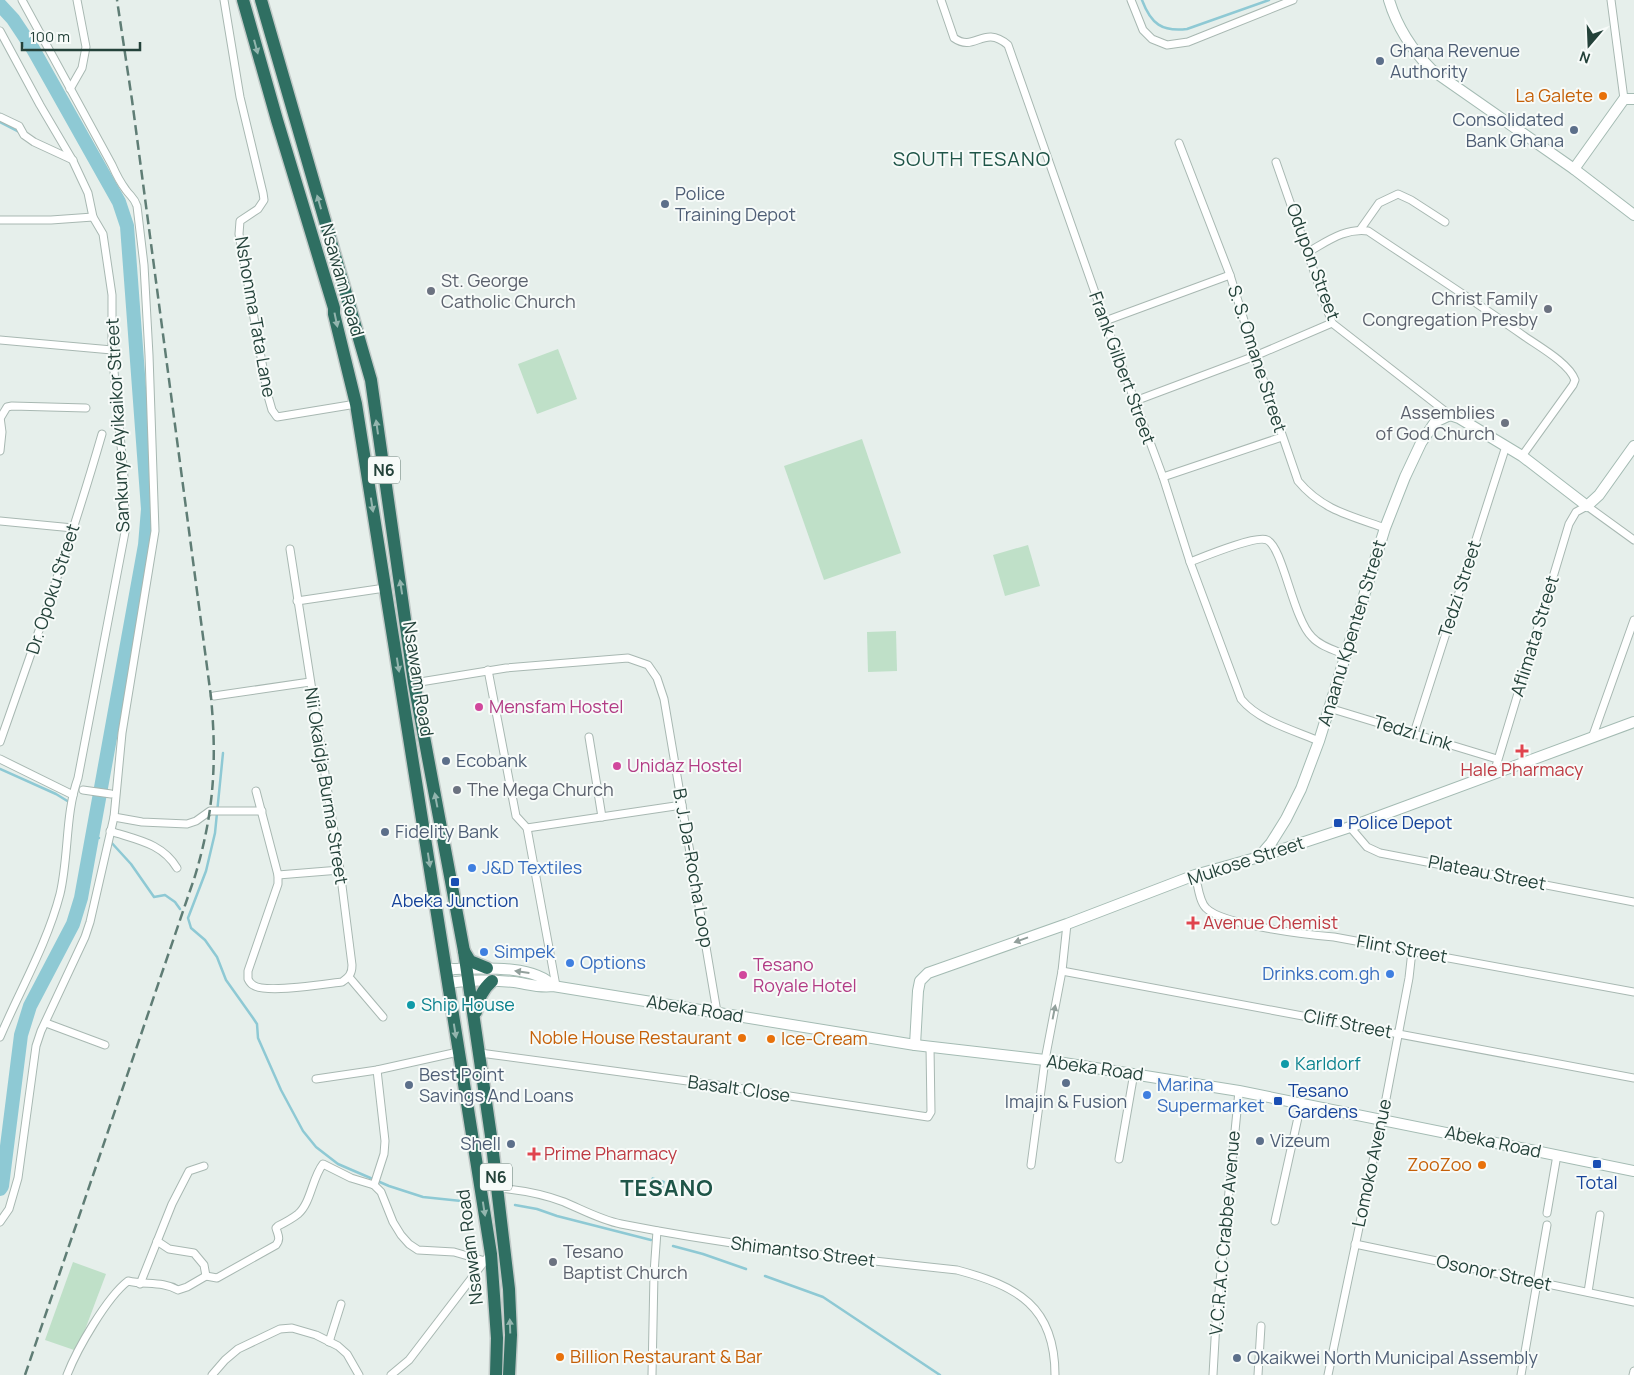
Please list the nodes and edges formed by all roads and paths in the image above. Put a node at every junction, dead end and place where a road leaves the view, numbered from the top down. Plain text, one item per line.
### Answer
1 (22, 0) edge
2 (77, 0) edge
3 (224, 0) edge
4 (243, 0) edge
5 (261, 0) edge
6 (941, 0) edge
7 (1131, 0) edge
8 (1293, 0) edge
9 (1389, 0) edge
10 (1611, 0) edge
11 (0, 31) edge
12 (70, 89) junction
13 (1629, 99) edge
14 (0, 117) edge
15 (1179, 143) dead end
16 (73, 161) junction
17 (1276, 162) dead end
18 (1574, 169) junction
19 (1634, 215) edge
20 (93, 217) junction
21 (0, 220) edge
22 (1445, 222) dead end
23 (1360, 230) junction
24 (1308, 252) junction
25 (1230, 275) junction
26 (1104, 321) junction
27 (1332, 323) junction
28 (0, 340) edge
29 (112, 350) junction
30 (1255, 356) junction
31 (1135, 401) junction
32 (356, 404) junction
33 (86, 408) dead end
34 (1450, 415) junction
35 (0, 417) edge
36 (102, 434) dead end
37 (1282, 437) junction
38 (1506, 446) junction
39 (1634, 446) edge
40 (0, 451) edge
41 (1522, 456) junction
42 (1162, 477) junction
43 (1587, 506) junction
44 (0, 521) edge
45 (73, 528) junction
46 (1385, 528) junction
47 (1634, 540) edge
48 (290, 549) dead end
49 (1190, 562) junction
50 (385, 588) junction
51 (297, 601) junction
52 (1634, 620) edge
53 (1346, 655) junction
54 (488, 670) junction
55 (310, 682) junction
56 (414, 683) junction
57 (214, 696) dead end
58 (1329, 708) junction
59 (1634, 722) edge
60 (1414, 733) junction
61 (590, 737) dead end
62 (1592, 738) junction
63 (1319, 741) junction
64 (0, 742) edge
65 (0, 759) edge
66 (1497, 759) junction
67 (1494, 773) junction
68 (83, 790) dead end
69 (256, 791) dead end
70 (111, 794) dead end
71 (73, 795) junction
72 (682, 805) junction
73 (262, 810) junction
74 (114, 817) junction
75 (602, 817) junction
76 (1350, 826) junction
77 (527, 828) junction
78 (110, 831) junction
79 (1259, 857) junction
80 (177, 868) dead end
81 (340, 870) junction
82 (278, 875) junction
83 (1195, 876) junction
84 (1634, 902) edge
85 (1067, 924) junction
86 (464, 951) junction
87 (1412, 951) junction
88 (446, 968) junction
89 (487, 968) junction
90 (1062, 971) junction
91 (467, 974) junction
92 (350, 975) junction
93 (492, 981) junction
94 (448, 983) junction
95 (554, 986) junction
96 (1634, 992) edge
97 (717, 1012) junction
98 (383, 1017) dead end
99 (475, 1017) junction
100 (46, 1023) junction
101 (1399, 1034) junction
102 (0, 1037) edge
103 (106, 1045) dead end
104 (915, 1045) junction
105 (930, 1047) junction
106 (458, 1052) junction
107 (480, 1052) junction
108 (1045, 1060) junction
109 (377, 1070) junction
110 (1134, 1073) junction
111 (1634, 1078) edge
112 (316, 1079) dead end
113 (1239, 1090) junction
114 (1301, 1104) junction
115 (1382, 1119) junction
116 (1557, 1155) junction
117 (1119, 1159) dead end
118 (1032, 1165) dead end
119 (204, 1166) dead end
120 (1634, 1171) edge
121 (374, 1185) junction
122 (498, 1188) junction
123 (1547, 1213) dead end
124 (1600, 1215) dead end
125 (1274, 1220) dead end
126 (0, 1222) edge
127 (1547, 1225) dead end
128 (657, 1231) junction
129 (157, 1241) junction
130 (1355, 1244) junction
131 (488, 1257) junction
132 (206, 1276) junction
133 (1537, 1282) junction
134 (140, 1284) junction
135 (1588, 1292) junction
136 (1634, 1302) edge
137 (341, 1304) dead end
138 (1261, 1326) dead end
139 (329, 1342) junction
140 (1634, 1371) edge
141 (67, 1375) edge
142 (212, 1375) edge
143 (360, 1375) edge
144 (391, 1375) edge
145 (496, 1375) edge
146 (509, 1375) edge
147 (652, 1375) edge
148 (1055, 1375) edge
149 (1213, 1375) edge
150 (1258, 1375) edge
151 (1328, 1375) edge
152 (1521, 1375) edge
153 (1633, 1375) edge

1 - 12 street
2 - 12 street
3 - 32 street, Nshonma Tata Lane
4 -> 32 highway, Nsawam Road / N6
56 -> 5 highway, Nsawam Road / N6
6 - 26 street, Frank Gilbert Street
7 - 8 street
9 - 18 street
10 - 13 street
11 - 16 street, Sankunye Ayikaikor Street
12 - 74 street
13 - 18 street
14 - 16 street
15 - 25 street, S. S. Omane Street
16 - 20 street, Sankunye Ayikaikor Street
17 - 24 street, Odupon Street
18 - 19 street
20 - 21 street
20 - 29 street, Sankunye Ayikaikor Street
22 - 23 street
23 - 24 street
23 - 41 street
24 - 27 street, Odupon Street
25 - 26 street
25 - 30 street, S. S. Omane Street
26 - 31 street, Frank Gilbert Street
27 - 30 street
27 - 34 street, Odupon Street
28 - 29 street
29 - 71 street, Sankunye Ayikaikor Street
30 - 31 street
30 - 37 street, S. S. Omane Street
31 - 42 street, Frank Gilbert Street
32 -> 50 highway, Nsawam Road / N6
33 - 35 street
34 - 38 street, Odupon Street
34 - 46 street, Anaanu Kpenten Street
35 - 40 street
36 - 45 street, Dr. Opoku Street
37 - 42 street
37 - 46 street, S. S. Omane Street
38 - 41 street, Odupon Street
38 - 60 street, Tedzi Street
39 - 43 street
41 - 43 street, Odupon Street
42 - 49 street, Frank Gilbert Street
43 - 47 street, Odupon Street
43 - 66 street, Aflimata Street
44 - 45 street
45 - 64 street, Dr. Opoku Street
46 - 53 street, Anaanu Kpenten Street
48 - 51 street, Nii Okaidja Burma Street
49 - 53 street
49 - 63 street, Frank Gilbert Street
50 - 51 street
50 -> 88 highway, Nsawam Road / N6
51 - 55 street, Nii Okaidja Burma Street
52 - 62 street
53 - 58 street, Anaanu Kpenten Street
54 - 56 street, B. J. Da-Rocha Loop
54 - 72 street, B. J. Da-Rocha Loop
54 - 77 street
55 - 57 street
55 - 81 street, Nii Okaidja Burma Street
86 -> 56 highway, Nsawam Road / N6
58 - 60 street, Tedzi Link
58 - 63 street, Anaanu Kpenten Street
59 - 62 street, Mukose Street
60 - 66 street, Tedzi Link
61 - 75 street
62 - 67 street, Mukose Street
63 - 79 street, Anaanu Kpenten Street
65 - 71 street
66 - 67 street, Aflimata Street
67 - 76 street, Mukose Street
68 - 70 street
69 - 73 street
71 - 102 street, Sankunye Ayikaikor Street
72 - 75 street
72 - 97 street, B. J. Da-Rocha Loop
73 - 74 street
73 - 82 street
74 - 78 street
75 - 77 street
76 - 79 street, Mukose Street
76 - 84 street, Plateau Street
77 - 95 street
78 - 80 street
78 - 100 street
79 - 83 street, Mukose Street
81 - 82 street
81 - 92 street, Nii Okaidja Burma Street
82 - 92 street
83 - 85 street, Mukose Street
83 - 87 street, Flint Street
85 - 90 street
85 -> 104 street, Mukose Street
86 - 89 highway
86 - 91 highway, Nsawam Road / N6
87 - 96 street, Flint Street
87 - 101 street, Lomoko Avenue
88 - 91 street, Abeka Road
88 - 94 highway, Nsawam Road / N6
89 - 91 street, Abeka Road
95 -> 89 street, Abeka Road
90 - 101 street, Cliff Street
108 -> 90 street
91 - 93 street, Abeka Road
91 - 94 street, Abeka Road
91 - 99 highway, Nsawam Road / N6
92 - 98 street
93 - 95 street, Abeka Road
93 - 99 highway
94 -> 106 highway, Nsawam Road / N6
95 - 97 street, Abeka Road
97 - 104 street, Abeka Road
99 - 107 highway, Nsawam Road / N6
100 - 103 street
100 - 126 street
101 - 111 street, Cliff Street
101 - 115 street, Lomoko Avenue
104 - 105 street, Abeka Road
105 - 107 street, Basalt Close
105 - 108 street, Abeka Road
106 - 109 street
106 -> 131 highway, Nsawam Road / N6
107 - 122 highway, Nsawam Road / N6
108 - 110 street, Abeka Road
108 - 118 street
109 - 112 street
109 - 121 street
110 - 113 street, Abeka Road
110 - 117 street
113 - 114 street, Abeka Road
113 - 149 street, V.C.R.A.C Crabbe Avenue
114 - 115 street, Abeka Road
114 - 125 street
115 - 116 street, Abeka Road
115 - 130 street, Lomoko Avenue
116 - 120 street, Abeka Road
116 - 123 street
119 - 129 street
121 - 131 street
121 - 132 street
122 - 128 street, Shimantso Street
146 -> 122 highway, Nsawam Road / N6
124 - 135 street
127 - 133 street
128 - 147 street
128 - 148 street, Shimantso Street
129 - 132 street
129 - 134 street
130 - 133 street, Osonor Street
130 - 151 street, Lomoko Avenue
131 - 144 street
131 - 145 highway, Nsawam Road / N6
132 - 134 street
133 - 135 street, Osonor Street
133 - 152 street
134 - 141 street
135 - 136 street, Osonor Street
137 - 139 street
138 - 150 street
139 - 142 street
139 - 143 street
140 - 153 street

